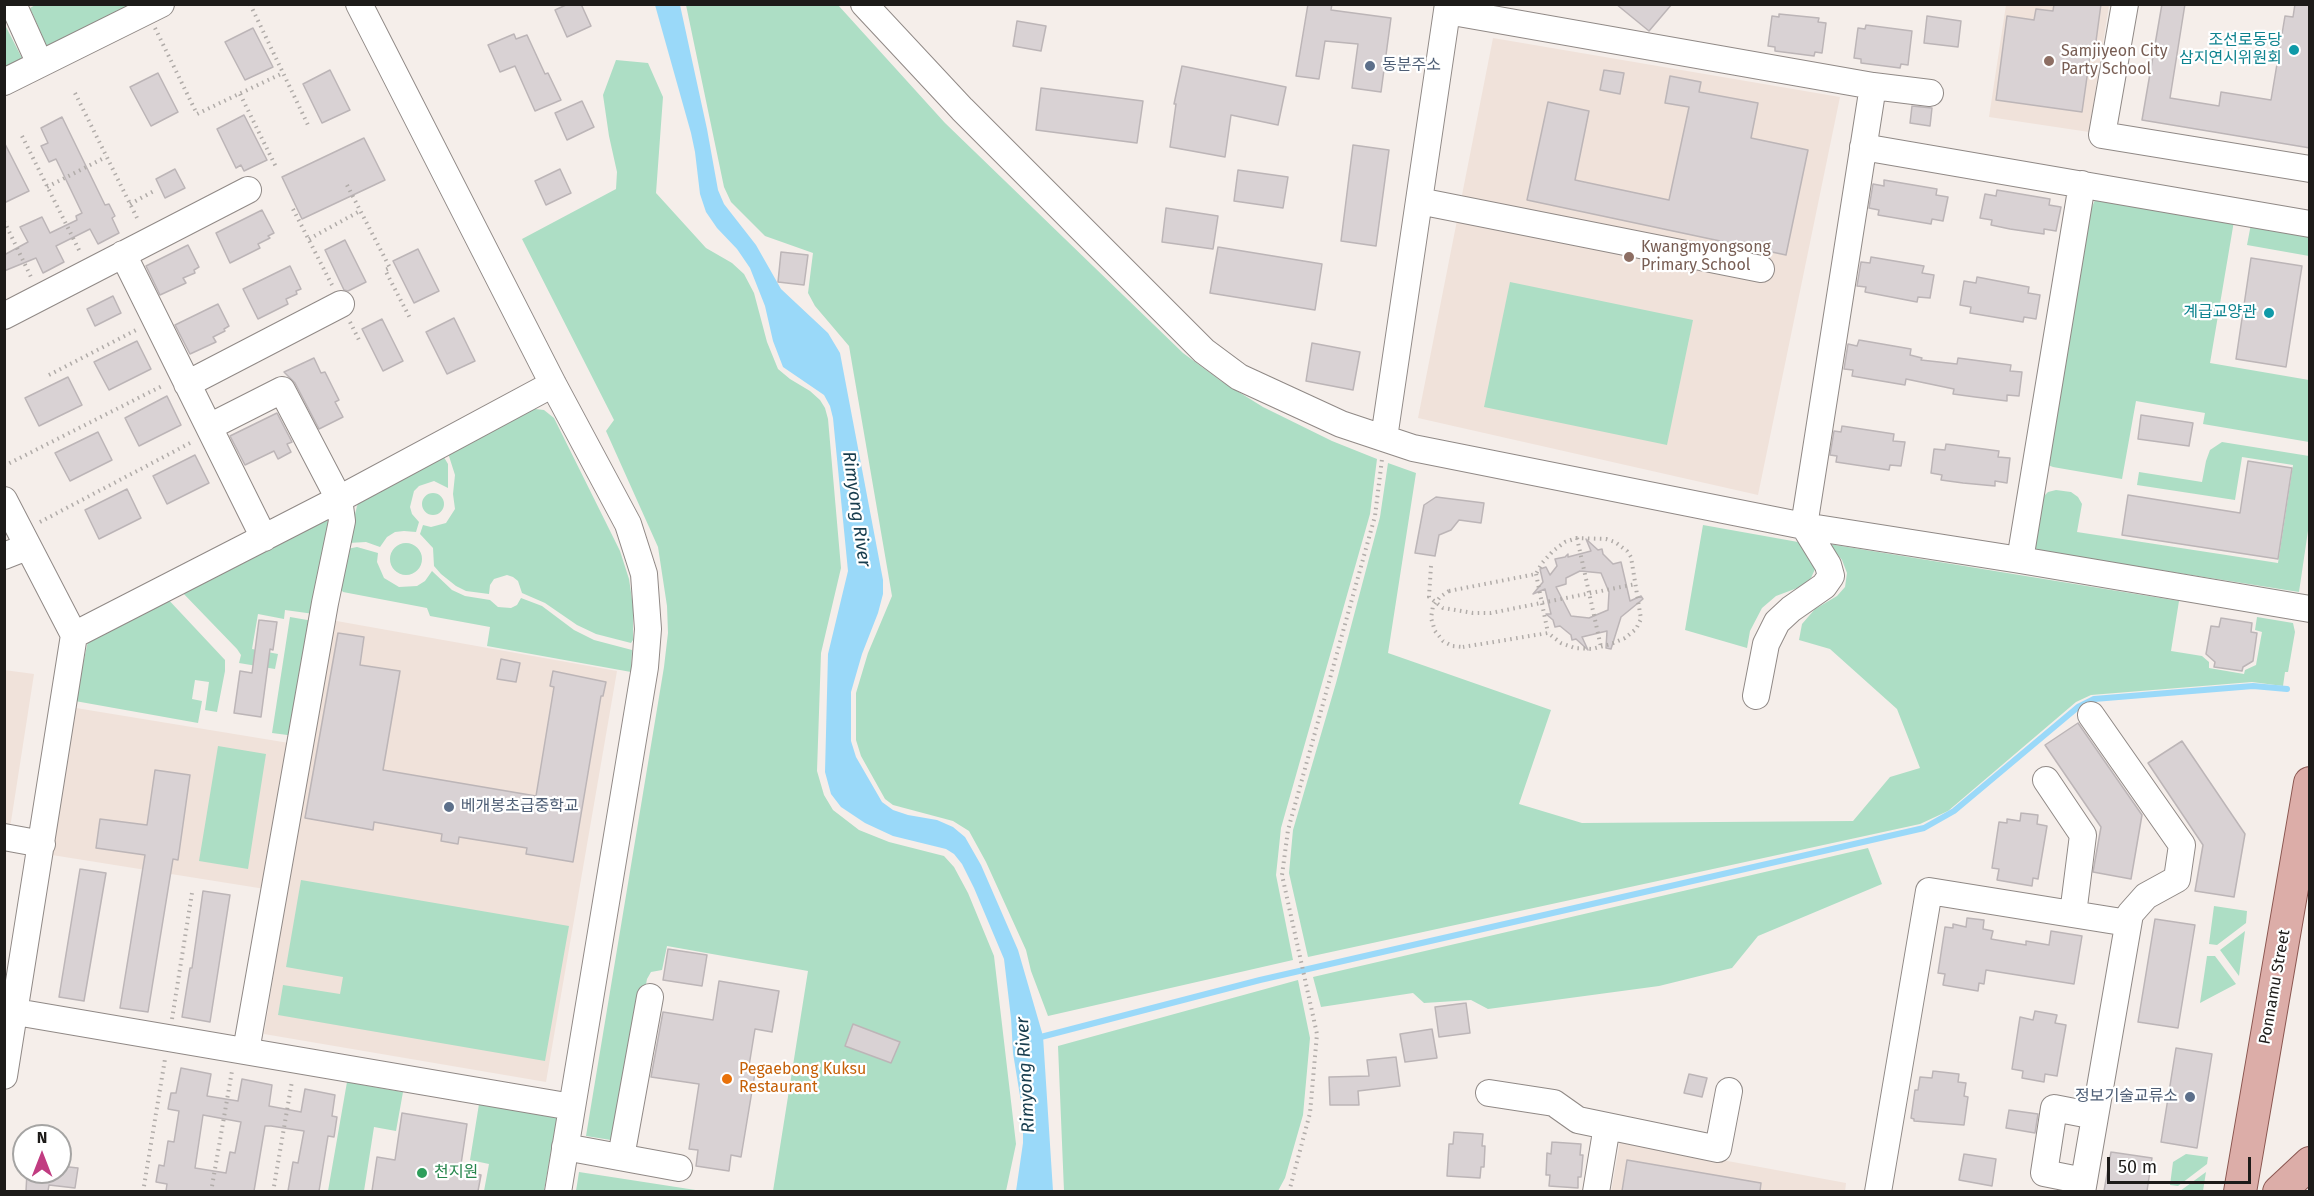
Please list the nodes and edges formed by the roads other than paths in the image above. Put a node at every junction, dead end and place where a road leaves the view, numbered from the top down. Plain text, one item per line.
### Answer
1 (13, 4) edge
2 (359, 4) edge
3 (864, 4) edge
4 (2125, 4) edge
5 (154, 8) edge
6 (1447, 8) edge
7 (40, 64) junction
8 (4, 82) edge
9 (1873, 86) junction
10 (1930, 93) dead end
11 (1863, 147) junction
12 (2310, 169) edge
13 (2082, 184) junction
14 (248, 190) dead end
15 (1419, 201) junction
16 (2310, 224) edge
17 (123, 254) junction
18 (1761, 269) dead end
19 (341, 304) road end
20 (4, 316) edge
21 (185, 380) junction
22 (553, 384) junction
23 (209, 427) junction
24 (1384, 438) junction
25 (339, 499) junction
26 (4, 500) edge
27 (1804, 526) junction
28 (264, 538) junction
29 (17, 545) edge
30 (2020, 560) junction
31 (2310, 609) edge
32 (74, 635) junction
33 (1756, 696) dead end
34 (2091, 715) dead end
35 (2046, 780) dead end
36 (2310, 783) edge
37 (4, 837) edge
38 (42, 844) junction
39 (2073, 914) junction
40 (2128, 923) junction
41 (650, 997) dead end
42 (16, 1012) junction
43 (241, 1050) junction
44 (4, 1076) edge
45 (1729, 1091) dead end
46 (1490, 1093) dead end
47 (572, 1107) junction
48 (2095, 1116) junction
49 (1607, 1126) junction
50 (565, 1148) junction
51 (621, 1157) junction
52 (2310, 1163) edge
53 (679, 1168) dead end
54 (2083, 1186) edge
55 (558, 1191) edge
56 (1596, 1191) edge
57 (1878, 1191) edge
58 (2240, 1191) edge
59 (2279, 1191) edge

1 - 7 street
2 - 22 street
3 - 24 street
4 - 12 street
5 - 7 street
6 - 9 street
6 - 15 street
7 - 8 street
9 - 10 street
9 - 11 street
11 - 13 street
11 - 27 street
13 - 16 street
13 - 30 street
14 - 17 street
15 - 18 street
15 - 24 street
17 - 20 street
17 - 21 street
19 - 21 street
21 - 23 street
22 - 25 street
22 - 47 street
23 - 25 street
23 - 28 street
24 - 27 street
25 - 28 street
25 - 43 street
26 - 29 street
27 - 30 street
27 - 33 street
28 - 32 street
29 - 32 street
30 - 31 street
32 - 38 street
34 - 40 street
35 - 39 street
36 - 58 main road, Ponnamu Street
37 - 38 street
38 - 42 street
39 - 40 street
39 - 57 street
40 - 48 street
41 - 51 street
42 - 43 street
42 - 44 street
43 - 47 street
45 - 49 street
46 - 49 street
47 - 50 street
48 - 54 street
48 - 54 street
49 - 56 street
50 - 51 street
50 - 55 street
51 - 53 street
52 - 59 main road

